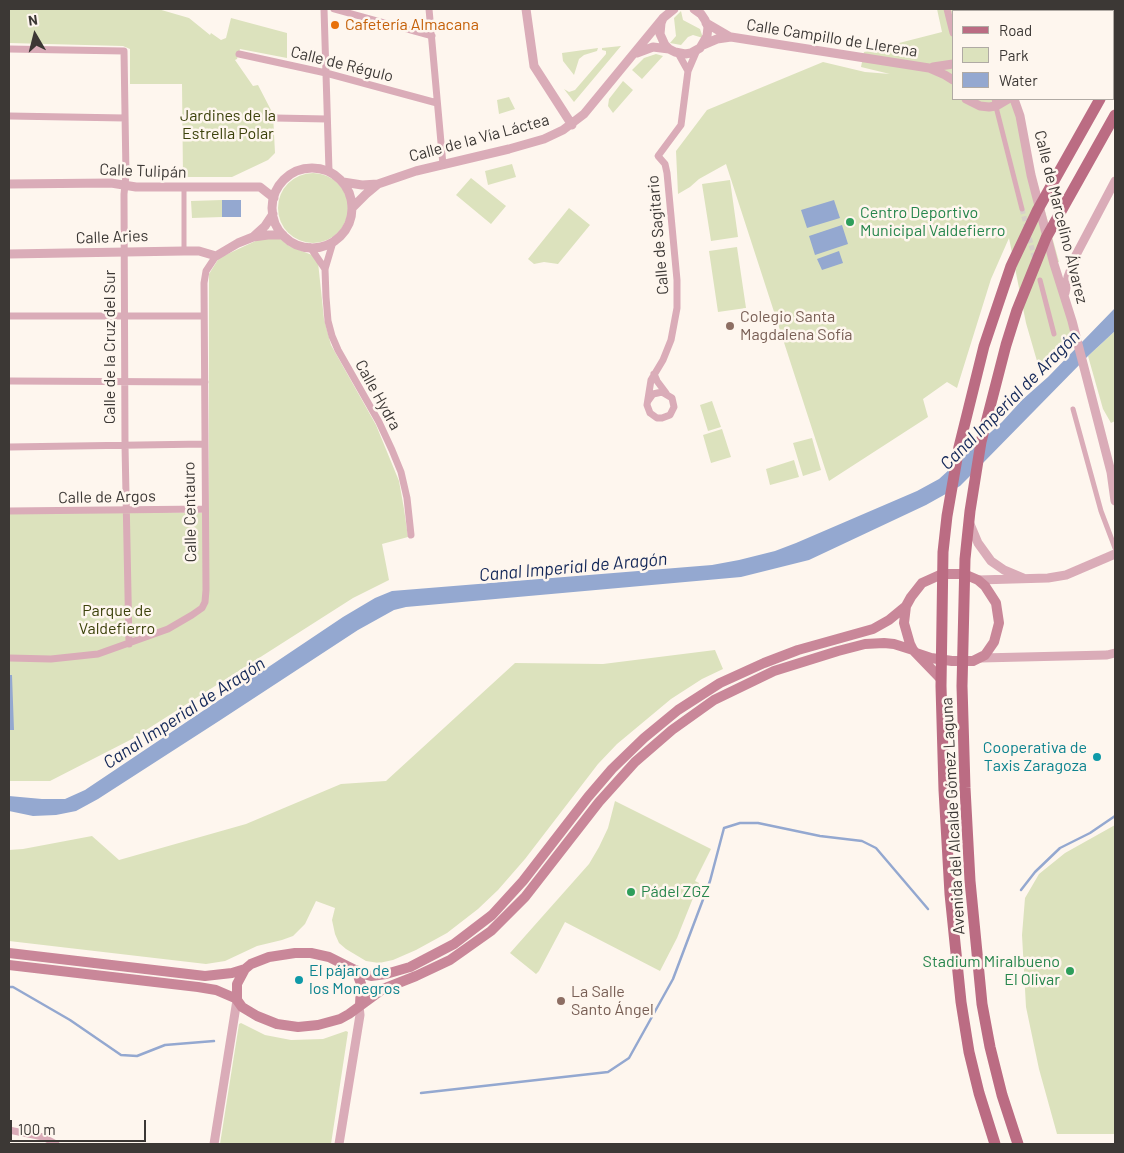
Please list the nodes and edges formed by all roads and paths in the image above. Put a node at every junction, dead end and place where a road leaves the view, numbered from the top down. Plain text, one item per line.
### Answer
1 (324, 9) edge
2 (334, 9) edge
3 (429, 9) edge
4 (526, 9) edge
5 (946, 9) edge
6 (697, 10) edge
7 (670, 12) edge
8 (706, 23) junction
9 (952, 30) edge
10 (432, 36) junction
11 (730, 37) junction
12 (700, 47) junction
13 (669, 49) junction
14 (9, 50) edge
15 (678, 53) junction
16 (240, 54) dead end
17 (634, 54) junction
18 (952, 64) edge
19 (929, 68) junction
20 (688, 71) junction
21 (326, 73) junction
22 (952, 79) edge
23 (968, 100) edge
24 (1014, 100) edge
25 (1099, 100) edge
26 (1000, 102) edge
27 (437, 103) junction
28 (1115, 115) edge
29 (9, 116) edge
30 (1020, 116) junction
31 (124, 118) junction
32 (275, 118) dead end
33 (327, 119) junction
34 (572, 125) junction
35 (442, 165) junction
36 (329, 171) junction
37 (1115, 181) edge
38 (343, 182) junction
39 (9, 184) edge
40 (378, 184) junction
41 (125, 185) junction
42 (184, 188) junction
43 (274, 198) junction
44 (352, 208) junction
45 (1022, 209) tunnel mouth
46 (273, 214) junction
47 (283, 235) junction
48 (253, 237) junction
49 (333, 242) junction
50 (310, 247) junction
51 (184, 251) junction
52 (124, 252) junction
53 (9, 254) edge
54 (216, 256) junction
55 (325, 268) junction
56 (1040, 280) dead end
57 (1064, 296) junction
58 (9, 316) edge
59 (123, 316) junction
60 (204, 316) junction
61 (1054, 334) dead end
62 (654, 374) junction
63 (9, 381) edge
64 (124, 382) junction
65 (205, 382) junction
66 (666, 393) junction
67 (648, 401) junction
68 (1073, 409) dead end
69 (205, 444) junction
70 (124, 445) junction
71 (9, 447) edge
72 (1111, 472) junction
73 (1115, 480) edge
74 (1115, 501) edge
75 (205, 509) junction
76 (9, 511) edge
77 (126, 511) junction
78 (969, 516) junction
79 (411, 535) dead end
80 (1115, 548) edge
81 (1115, 554) edge
82 (942, 574) junction
83 (964, 574) junction
84 (1023, 578) junction
85 (978, 580) junction
86 (906, 606) junction
87 (129, 644) junction
88 (915, 651) junction
89 (1115, 653) edge
90 (9, 658) edge
91 (981, 658) junction
92 (941, 660) junction
93 (962, 661) junction
94 (941, 678) junction
95 (9, 953) edge
96 (9, 965) edge
97 (245, 969) junction
98 (356, 970) junction
99 (237, 1000) junction
100 (360, 1006) junction
101 (9, 1130) edge
102 (56, 1144) edge
103 (214, 1144) edge
104 (339, 1144) edge
105 (995, 1144) edge
106 (1018, 1144) edge

1 - 21 street
2 - 10 street
3 - 10 street
4 - 34 street
5 - 9 street
6 - 8 street
7 - 13 street
7 - 17 street, Calle de la Vía Láctea
8 - 11 street, Calle Campillo de Llerena
8 - 12 street
10 - 27 street
11 - 12 street, Calle Campillo de Llerena
11 - 19 street, Calle Campillo de Llerena
12 - 15 street, Calle Campillo de Llerena
12 - 20 street, Calle de Sagitario
13 - 15 street
13 - 17 street
14 - 31 street, Calle de la Cruz del Sur
15 - 20 street
16 - 21 street, Calle de Régulo
17 - 34 street, Calle de la Vía Láctea
18 - 19 street, Calle Campillo de Llerena
19 - 22 street, Calle Campillo de Llerena
20 - 62 street, Calle de Sagitario
21 - 27 street, Calle de Régulo
21 - 33 street
23 - 26 street
24 - 30 street, Calle de Marcelino Álvarez
25 - 82 main road, Avenida del Alcalde Gómez Laguna
26 - 30 street, Calle de Marcelino Álvarez
26 - 45 street
27 - 35 street
28 - 78 main road, Avenida del Alcalde Gómez Laguna
29 - 31 street
30 - 57 street, Calle de Marcelino Álvarez
31 - 41 street, Calle de la Cruz del Sur
32 - 33 street
33 - 36 street
34 - 35 street, Calle de la Vía Láctea
35 - 40 street, Calle de la Vía Láctea
36 - 38 street
36 - 43 street
37 - 57 street
38 - 40 street, Calle de la Vía Láctea
38 - 44 street
39 - 41 street, Calle Tulipán
40 - 44 street, Calle de la Vía Láctea
41 - 42 street, Calle Tulipán
41 - 52 street, Calle de la Cruz del Sur
42 - 43 street, Calle Tulipán
42 - 51 street
43 - 46 street
44 - 49 street
46 - 47 street
46 - 48 street
47 - 48 street
47 - 50 street
48 - 54 street
49 - 50 street
49 - 55 street, Calle Hydra
50 - 55 street
51 - 52 street, Calle Aries
51 - 54 street, Calle Aries
52 - 53 street, Calle Aries
52 - 59 street, Calle de la Cruz del Sur
54 - 60 street, Calle Centauro
55 - 79 street, Calle Hydra
56 - 61 street
57 - 72 street, Calle de Marcelino Álvarez
58 - 59 street
59 - 60 street
59 - 64 street, Calle de la Cruz del Sur
60 - 65 street, Calle Centauro
62 - 66 street
62 - 67 street, Calle de Sagitario
63 - 64 street
64 - 65 street
64 - 70 street, Calle de la Cruz del Sur
65 - 69 street, Calle Centauro
66 - 67 street
66 - 67 street
68 - 80 street
69 - 70 street
69 - 75 street, Calle Centauro
70 - 71 street
70 - 77 street, Calle de la Cruz del Sur
72 - 73 street, Calle de Marcelino Álvarez
72 - 74 street, Calle de Marcelino Álvarez
75 - 77 street, Calle de Argos
75 - 87 street, Calle Centauro
76 - 77 street, Calle de Argos
77 - 87 street, Calle de la Cruz del Sur
78 - 83 main road, Avenida del Alcalde Gómez Laguna
78 - 84 street
81 - 84 street
82 - 83 main road
82 - 86 main road
82 - 92 main road, Avenida del Alcalde Gómez Laguna
83 - 85 main road
83 - 93 main road, Avenida del Alcalde Gómez Laguna
84 - 85 street
85 - 91 main road
86 - 88 main road, Avenida del Alcalde Gómez Laguna
86 - 98 main road
87 - 90 street, Calle Centauro
88 - 92 main road
88 - 94 main road, Avenida del Alcalde Gómez Laguna
88 - 100 main road
89 - 91 street
91 - 93 main road
92 - 93 main road
92 - 94 main road, Avenida del Alcalde Gómez Laguna
93 - 106 main road, Avenida del Alcalde Gómez Laguna
94 - 105 main road, Avenida del Alcalde Gómez Laguna
95 - 97 main road
96 - 99 main road
97 - 98 main road
97 - 99 main road
98 - 100 main road
99 - 100 main road
99 - 103 street
100 - 104 street
101 - 102 street

